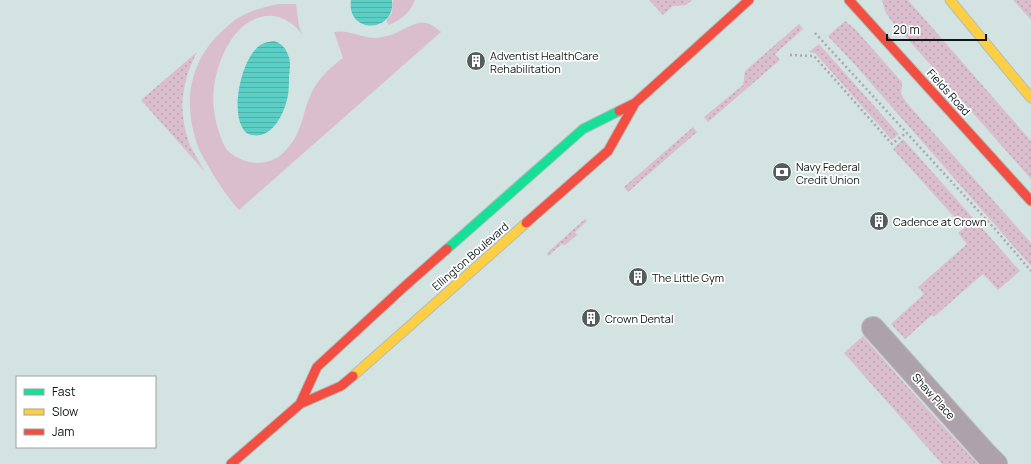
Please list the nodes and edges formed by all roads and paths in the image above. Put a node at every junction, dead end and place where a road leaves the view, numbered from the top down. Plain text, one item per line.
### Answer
1 (750, 0) edge
2 (849, 0) edge
3 (950, 0) edge
4 (815, 33) dead end
5 (790, 55) dead end
6 (1031, 98) edge
7 (635, 103) junction
8 (906, 132) junction
9 (1031, 201) edge
10 (1031, 271) edge
11 (873, 328) dead end
12 (300, 404) junction
13 (231, 464) edge
14 (996, 464) edge

1 - 7 street, Ellington Boulevard
2 - 9 street, Fields Road
3 - 6 street
4 - 8 path
5 - 8 path
7 - 12 street, Ellington Boulevard
7 - 12 street, Ellington Boulevard
8 - 10 path
11 - 14 street, Shaw Place
12 - 13 street, Ellington Boulevard

